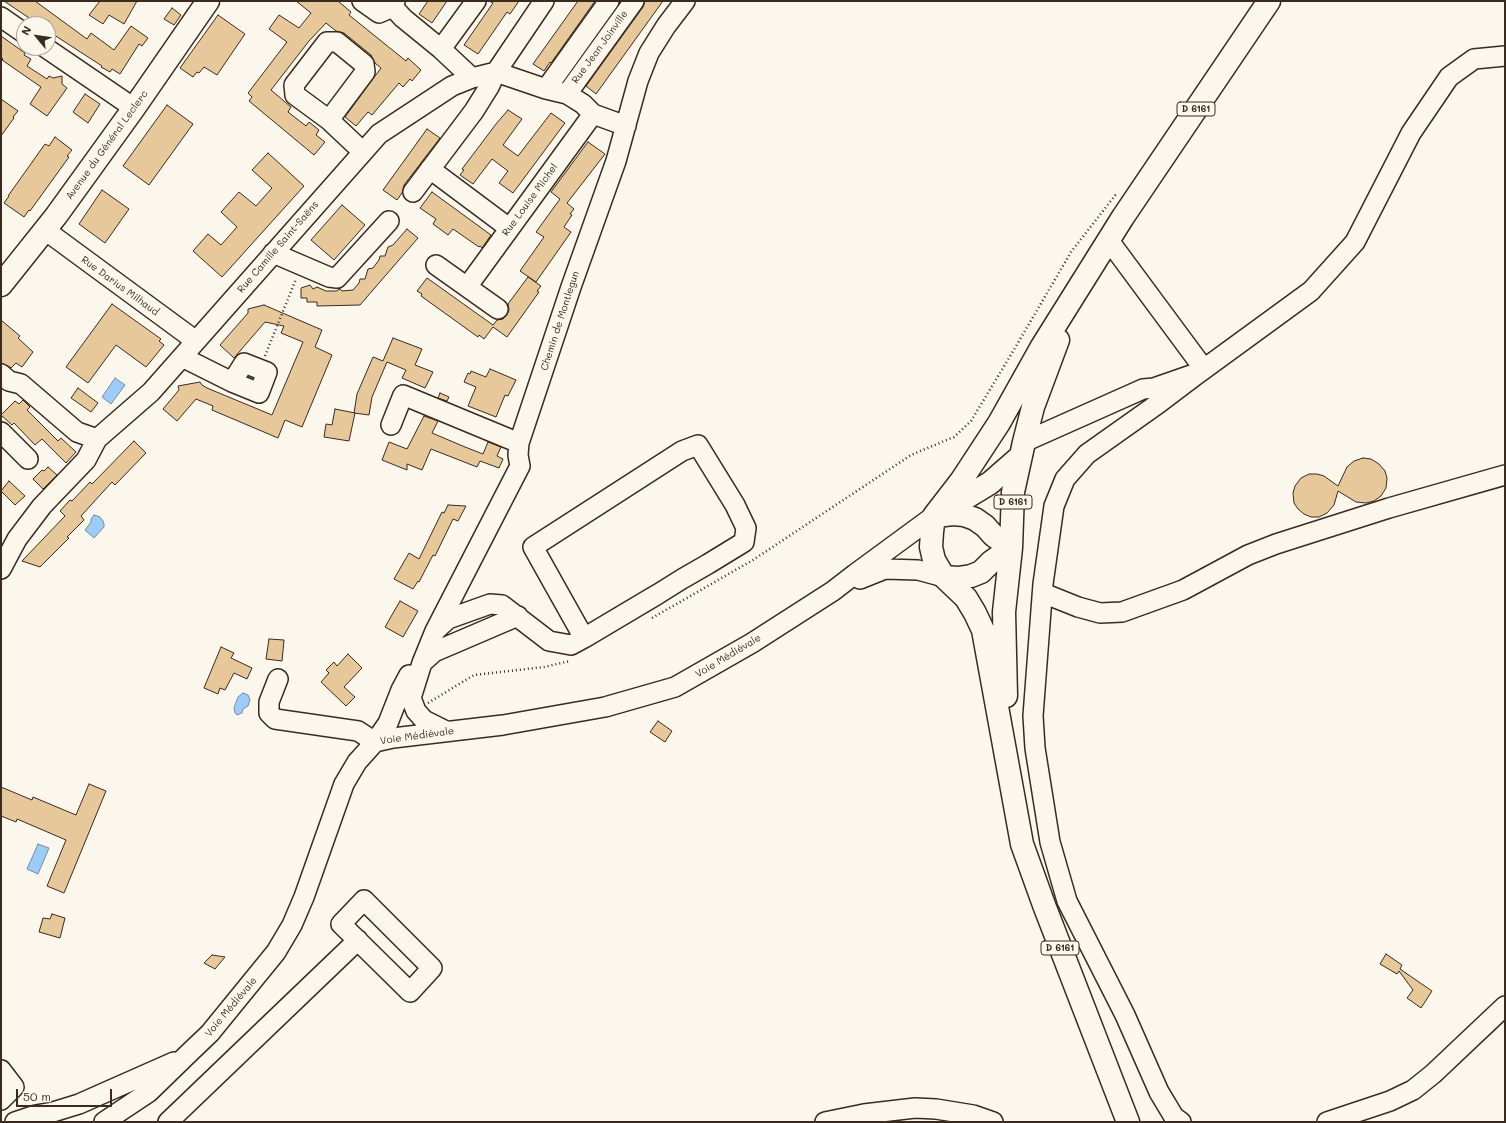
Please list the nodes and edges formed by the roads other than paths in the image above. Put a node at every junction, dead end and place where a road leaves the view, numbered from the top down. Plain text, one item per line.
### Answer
1 (208, 1) edge
2 (362, 1) edge
3 (476, 1) edge
4 (544, 1) edge
5 (609, 1) edge
6 (634, 1) edge
7 (685, 1) edge
8 (1269, 1) edge
9 (394, 4) edge
10 (1, 17) edge
11 (16, 27) edge
12 (441, 49) junction
13 (56, 55) edge
14 (1505, 56) edge
15 (496, 72) junction
16 (472, 78) junction
17 (546, 89) junction
18 (567, 94) junction
19 (134, 108) junction
20 (593, 114) junction
21 (329, 120) dead end
22 (626, 126) junction
23 (362, 151) junction
24 (430, 169) junction
25 (413, 192) dead end
26 (1123, 217) junction
27 (389, 221) dead end
28 (509, 228) junction
29 (45, 230) junction
30 (1110, 242) junction
31 (272, 253) junction
32 (436, 265) dead end
33 (1, 285) edge
34 (467, 287) junction
35 (498, 309) dead end
36 (196, 341) junction
37 (182, 357) junction
38 (259, 369) road end
39 (1202, 370) junction
40 (4, 383) edge
41 (391, 425) dead end
42 (1, 432) edge
43 (97, 439) junction
44 (519, 443) junction
45 (1022, 449) junction
46 (28, 459) dead end
47 (1505, 475) edge
48 (934, 516) junction
49 (7, 542) edge
50 (1011, 548) junction
51 (1, 569) edge
52 (944, 577) junction
53 (833, 591) junction
54 (1043, 593) junction
55 (518, 616) junction
56 (433, 635) junction
57 (584, 638) junction
58 (422, 663) junction
59 (278, 679) dead end
60 (413, 704) junction
61 (446, 732) junction
62 (384, 740) junction
63 (1008, 770) junction
64 (358, 940) junction
65 (1505, 1006) edge
66 (186, 1056) junction
67 (1, 1070) edge
68 (1, 1100) edge
69 (33, 1118) edge
70 (15, 1122) edge
71 (104, 1122) edge
72 (168, 1122) edge
73 (825, 1122) edge
74 (993, 1122) edge
75 (1128, 1122) edge
76 (1180, 1122) edge
77 (1327, 1122) edge

1 - 19 main road, Avenue du Général Leclerc
2 - 9 street
3 - 12 street
4 - 15 street
5 - 17 street
6 - 18 street, Rue Jean Joinville
7 - 22 street, Chemin de Montlegun
8 - 26 main road, D 6161
9 - 12 street
10 - 11 street
12 - 16 street
13 - 19 street
14 - 39 street
15 - 16 street, Rue Camille Saint-Saëns
15 - 17 street
15 - 24 street
16 - 23 street, Rue Camille Saint-Saëns
17 - 18 street
18 - 20 street
19 - 29 main road, Avenue du Général Leclerc
20 - 22 street
20 - 28 street, Rue Louise Michel
21 - 23 street
22 - 44 street, Chemin de Montlegun
23 - 31 street, Rue Camille Saint-Saëns
24 - 25 street
24 - 28 street
26 - 30 main road, D 6161
26 - 48 main road
27 - 31 street
28 - 34 street, Rue Louise Michel
29 - 33 main road, Avenue du Général Leclerc
29 - 36 street, Rue Darius Milhaud
30 - 39 street
30 - 45 main road, D 6161
31 - 36 street, Rue Camille Saint-Saëns
32 - 34 street
34 - 35 street
36 - 37 street, Rue Camille Saint-Saëns
37 - 38 street
37 - 43 street, Rue Camille Saint-Saëns
39 - 45 street
39 - 54 street
40 - 43 street
41 - 44 street
42 - 46 street
43 - 49 street, Rue Camille Saint-Saëns
44 - 56 street, Chemin de Montlegun
45 - 48 main road
45 - 50 main road, D 6161
47 - 54 street
48 - 50 main road
48 - 52 main road
48 - 53 street
49 - 51 street, Rue Camille Saint-Saëns
50 - 52 main road
50 - 63 main road, D 6161
52 - 53 street
52 - 63 main road
53 - 61 street, Voie Médiévale
54 - 76 street
55 - 56 street
55 - 57 street
55 - 58 street
56 - 58 street, Chemin de Montlegun
56 - 62 street, Chemin de Montlegun
57 - 57 street
58 - 60 street, Chemin de Montlegun
59 - 62 street
60 - 61 street
60 - 62 street, Chemin de Montlegun
61 - 62 street, Voie Médiévale
62 - 66 street, Voie Médiévale
63 - 75 main road, D 6161
64 - 64 street
64 - 72 street
65 - 77 street
66 - 69 street
66 - 71 street, Voie Médiévale
67 - 68 street
69 - 70 street
73 - 74 street

